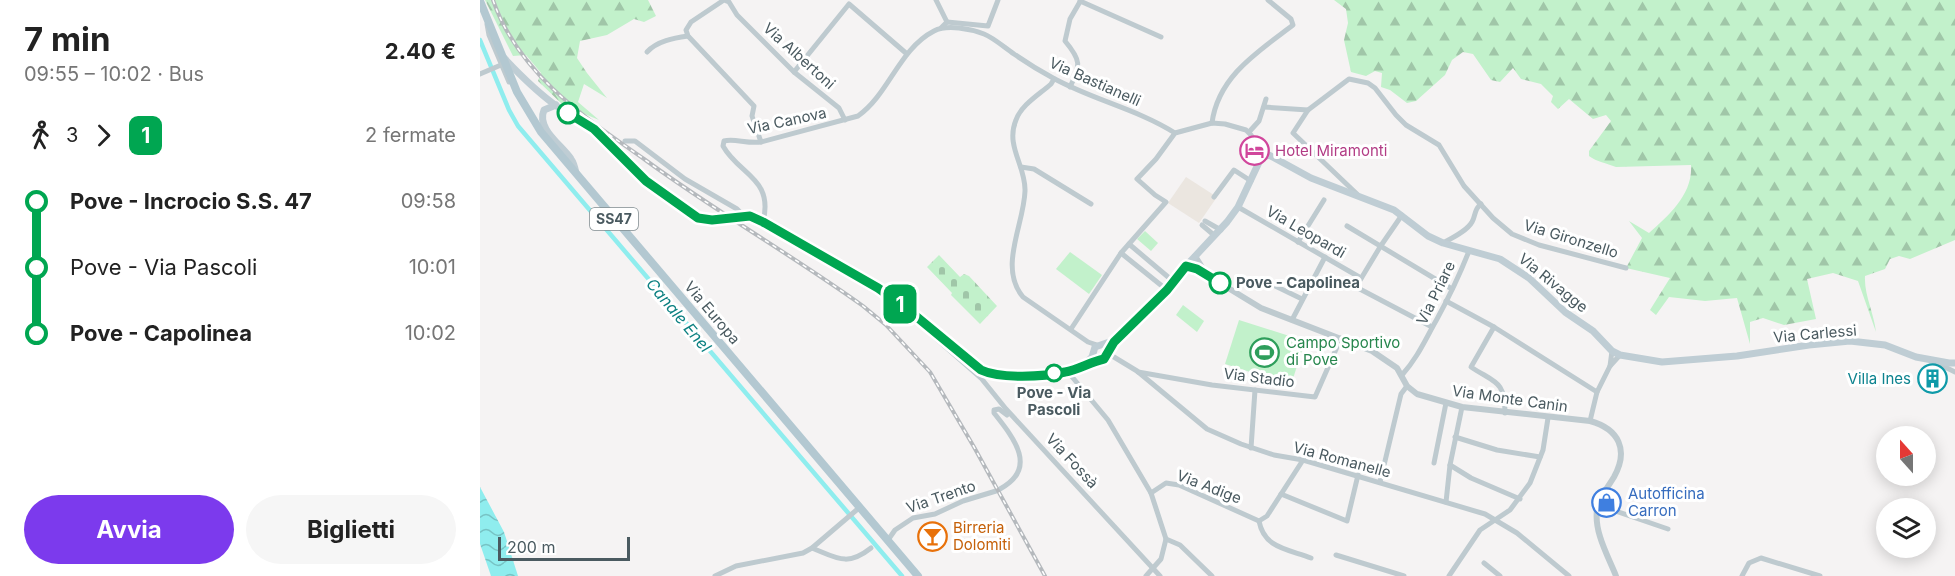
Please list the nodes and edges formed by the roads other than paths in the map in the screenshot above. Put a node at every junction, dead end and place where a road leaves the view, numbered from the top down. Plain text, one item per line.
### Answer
1 (936, 0) edge
2 (999, 0) edge
3 (1268, 0) edge
4 (1081, 1) edge
5 (481, 3) edge
6 (947, 22) junction
7 (941, 28) junction
8 (688, 36) junction
9 (1161, 37) dead end
10 (647, 52) dead end
11 (907, 54) junction
12 (501, 62) junction
13 (794, 72) junction
14 (480, 74) edge
15 (1054, 79) junction
16 (512, 80) junction
17 (1070, 87) junction
18 (536, 90) junction
19 (1266, 99) dead end
20 (556, 105) junction
21 (1264, 107) junction
22 (1308, 110) junction
23 (529, 115) junction
24 (845, 120) junction
25 (1212, 123) junction
26 (1250, 132) junction
27 (1175, 133) junction
28 (625, 141) dead end
29 (760, 142) junction
30 (1263, 157) junction
31 (1020, 167) junction
32 (576, 174) junction
33 (1251, 181) junction
34 (1358, 195) junction
35 (1214, 197) dead end
36 (1324, 200) dead end
37 (1090, 204) dead end
38 (1481, 204) junction
39 (1238, 207) junction
40 (1402, 215) junction
41 (742, 216) junction
42 (763, 222) junction
43 (1204, 223) dead end
44 (1347, 226) dead end
45 (1218, 233) junction
46 (1298, 242) junction
47 (1443, 243) junction
48 (1129, 244) junction
49 (1380, 247) junction
50 (1469, 251) junction
51 (1121, 253) junction
52 (1195, 256) junction
53 (1325, 257) junction
54 (1148, 259) junction
55 (1186, 266) junction
56 (1140, 268) junction
57 (1626, 268) dead end
58 (1207, 275) junction
59 (1361, 278) junction
60 (1174, 282) junction
61 (1267, 282) dead end
62 (1452, 288) junction
63 (1167, 290) junction
64 (1302, 299) junction
65 (1446, 301) junction
66 (1292, 320) junction
67 (1432, 327) junction
68 (1494, 327) junction
69 (931, 329) junction
70 (1071, 329) junction
71 (1341, 338) junction
72 (1118, 339) junction
73 (1097, 349) junction
74 (1612, 351) junction
75 (1620, 355) junction
76 (1107, 356) junction
77 (1930, 360) junction
78 (1674, 361) joint
79 (1955, 363) edge
80 (1085, 364) junction
81 (1610, 366) junction
82 (1071, 370) junction
83 (1137, 371) junction
84 (1955, 372) edge
85 (1402, 375) junction
86 (1407, 386) junction
87 (1255, 390) junction
88 (1597, 392) junction
89 (1446, 403) junction
90 (1462, 407) junction
91 (1505, 412) junction
92 (1548, 418) junction
93 (1590, 421) junction
94 (1026, 431) junction
95 (1455, 437) junction
96 (1251, 448) junction
97 (1540, 458) junction
98 (1302, 460) junction
99 (1434, 463) dead end
100 (1450, 465) junction
101 (1358, 475) junction
102 (1380, 482) junction
103 (1151, 494) junction
104 (1281, 494) junction
105 (1520, 499) junction
106 (1446, 502) junction
107 (1598, 505) junction
108 (858, 509) junction
109 (1495, 520) junction
110 (1259, 521) junction
111 (878, 528) junction
112 (1668, 529) dead end
113 (895, 530) junction
114 (1166, 539) junction
115 (888, 540) junction
116 (812, 548) junction
117 (871, 548) dead end
118 (1336, 555) dead end
119 (1311, 558) dead end
120 (1484, 563) dead end
121 (1152, 567) junction
122 (1564, 574) edge
123 (715, 576) edge
124 (918, 576) edge
125 (1146, 576) edge
126 (1160, 576) edge
127 (1212, 576) edge
128 (1404, 576) edge
129 (1449, 576) edge
130 (1500, 576) edge
131 (1616, 576) edge
132 (1742, 576) edge
133 (1820, 576) edge

1 - 6 street
2 - 6 street
3 - 25 street
4 - 9 street
4 - 17 street
5 - 12 main road, SS47
6 - 7 street, Via Canova
7 - 11 street, Via Canova
7 - 15 street, Via Bastianelli
8 - 10 street
8 - 13 street, Via Albertoni
8 - 29 street
11 - 13 street
11 - 24 street, Via Canova
12 - 14 street
12 - 16 main road, Via Europa / SS47
12 - 18 main road
12 - 23 street
13 - 24 street, Via Albertoni
15 - 17 street, Via Bastianelli
15 - 31 street
16 - 18 main road
16 - 23 main road, Via Europa / SS47
17 - 27 street, Via Bastianelli
18 - 20 main road
19 - 21 street
20 - 32 main road
20 - 41 main road, bridge
21 - 22 street
21 - 26 street
22 - 34 street, Via Gironzello
22 - 38 street, Via Gironzello
23 - 32 main road, Via Europa / SS47
24 - 29 street, Via Canova
25 - 26 street
25 - 27 street
26 - 30 street
27 - 48 street
28 - 41 street
29 - 42 street, Via Canova
30 - 33 main road
30 - 34 main road, Via Rivagge
31 - 37 street
31 - 70 street
32 - 108 main road, Via Europa / SS47
33 - 35 street
33 - 39 main road
34 - 40 main road, Via Rivagge
36 - 46 street
38 - 47 street
38 - 57 street, Via Gironzello
39 - 45 main road
39 - 46 street, Via Leopardi
40 - 47 main road, Via Rivagge
40 - 49 street
41 - 42 main road, Via Fossà
42 - 69 main road, Via Fossà
43 - 45 street
44 - 49 street
45 - 52 main road
46 - 53 street, Via Leopardi
47 - 50 main road, Via Rivagge
48 - 51 street
48 - 54 street
49 - 59 street
49 - 62 street
50 - 62 street, Via Priare
50 - 74 main road, Via Rivagge
51 - 56 street
51 - 70 street
52 - 55 main road
52 - 58 street
53 - 59 street, Via Leopardi
53 - 64 street
54 - 56 street
54 - 60 street
55 - 58 street
55 - 60 main road
56 - 63 street
58 - 66 street
59 - 67 street
60 - 63 main road
61 - 64 street
62 - 65 street, Via Priare
63 - 72 main road
64 - 66 street
65 - 67 street, Via Priare
65 - 68 street
66 - 71 street
67 - 85 street, Via Priare
68 - 88 street
68 - 91 street
69 - 82 main road
69 - 94 street, Via Fossà
70 - 73 street
71 - 85 street
71 - 87 street, Via Stadio
72 - 73 main road
72 - 76 main road
73 - 76 main road
73 - 76 main road
73 - 80 main road
74 - 75 main road, Via Rivagge
74 - 81 street
75 - 78 main road, Via Rivagge
75 - 81 street
76 - 80 main road
76 - 83 street, Via Romanelle
77 - 78 main road, Via Carlessi
77 - 79 main road, Via Carlessi
77 - 84 street
80 - 82 main road
81 - 88 street
82 - 103 street
83 - 87 street, Via Stadio
83 - 96 street, Via Romanelle
85 - 86 street
86 - 89 street, Via Monte Canin
86 - 102 street
87 - 96 street
88 - 93 street
89 - 90 street, Via Monte Canin
89 - 99 street
90 - 91 street, Via Monte Canin
90 - 95 street
91 - 92 street, Via Monte Canin
92 - 93 street, Via Monte Canin
92 - 97 street
93 - 107 street
94 - 113 street, Via Trento
94 - 121 street, Via Fossà
95 - 97 street
95 - 100 street
96 - 98 street, Via Romanelle
97 - 105 street
98 - 101 street, Via Romanelle
98 - 104 street
100 - 105 street
100 - 106 street
101 - 102 street, Via Romanelle
101 - 104 street
102 - 106 street, Via Romanelle
103 - 110 street, Via Adige
103 - 114 street
104 - 110 street
105 - 109 street
106 - 109 street, Via Romanelle
107 - 112 street
107 - 131 street
108 - 111 main road, Via Europa / SS47
108 - 116 street
109 - 122 street, Via Romanelle
109 - 129 street
110 - 119 street
111 - 113 street
111 - 115 main road, Via Europa / SS47
113 - 115 street
114 - 121 street
114 - 127 street
115 - 124 main road, Via Europa / SS47
116 - 117 street
116 - 123 street
118 - 128 street
120 - 130 street
121 - 125 street
121 - 126 street, Via Fossà
132 - 133 street

